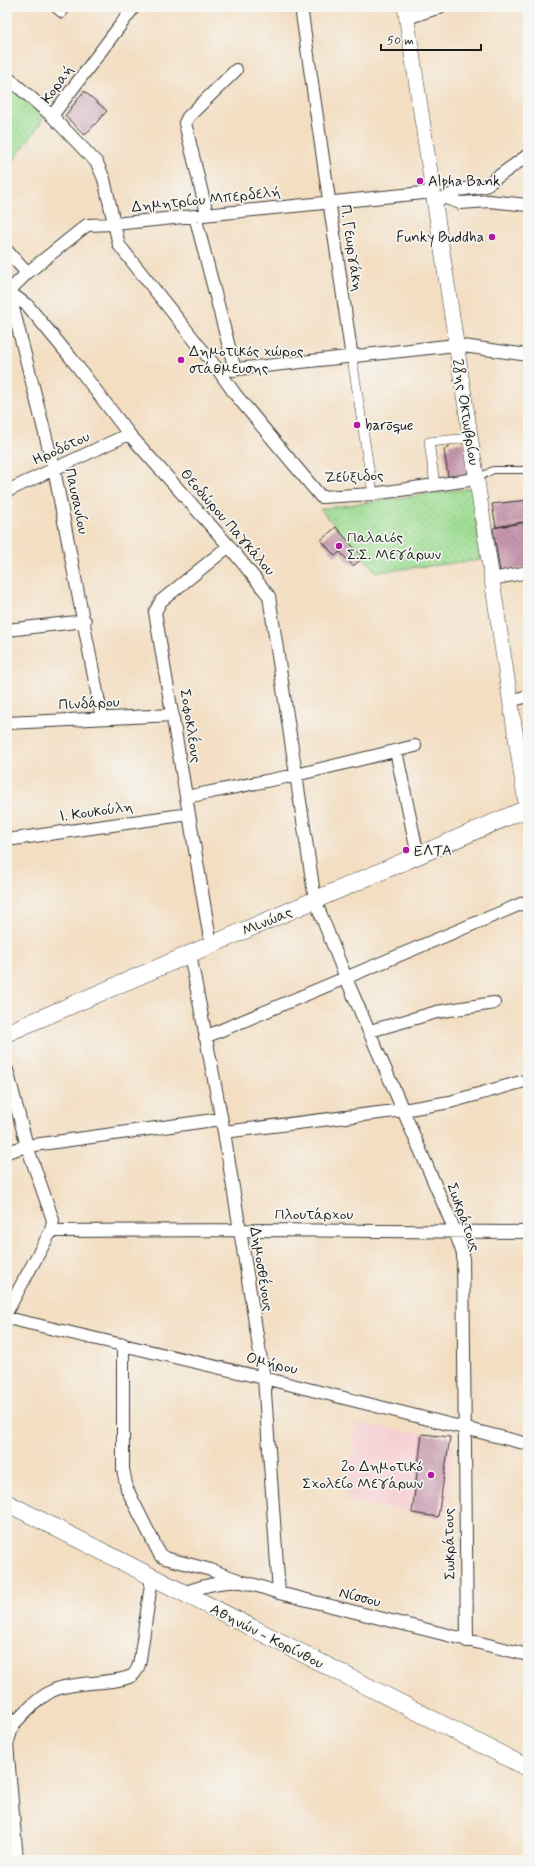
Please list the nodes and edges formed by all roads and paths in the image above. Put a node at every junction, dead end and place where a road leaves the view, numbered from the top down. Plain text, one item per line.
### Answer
1 (52, 7) edge
2 (66, 7) edge
3 (134, 7) edge
4 (301, 7) edge
5 (440, 7) edge
6 (406, 12) edge
7 (236, 70) dead end
8 (7, 78) edge
9 (52, 116) junction
10 (528, 155) edge
11 (485, 186) junction
12 (438, 196) junction
13 (489, 201) junction
14 (330, 202) junction
15 (528, 205) edge
16 (201, 215) junction
17 (114, 224) junction
18 (7, 250) edge
19 (28, 274) junction
20 (8, 292) edge
21 (456, 345) junction
22 (528, 355) edge
23 (352, 358) junction
24 (235, 370) junction
25 (219, 371) junction
26 (129, 434) junction
27 (470, 438) junction
28 (54, 470) junction
29 (528, 470) edge
30 (476, 479) junction
31 (435, 485) junction
32 (7, 491) edge
33 (373, 494) junction
34 (229, 546) junction
35 (528, 572) edge
36 (492, 580) junction
37 (85, 621) junction
38 (7, 630) edge
39 (528, 696) edge
40 (510, 701) junction
41 (174, 715) junction
42 (102, 718) junction
43 (7, 723) edge
44 (415, 746) dead end
45 (396, 751) junction
46 (296, 775) junction
47 (186, 797) junction
48 (528, 811) edge
49 (189, 814) junction
50 (7, 840) edge
51 (418, 856) junction
52 (314, 900) junction
53 (528, 901) edge
54 (211, 945) junction
55 (190, 954) junction
56 (346, 978) junction
57 (494, 1003) dead end
58 (370, 1031) junction
59 (7, 1033) edge
60 (205, 1037) junction
61 (7, 1070) edge
62 (528, 1080) edge
63 (403, 1110) junction
64 (221, 1119) junction
65 (224, 1132) junction
66 (27, 1146) junction
67 (7, 1152) edge
68 (239, 1230) junction
69 (51, 1231) junction
70 (455, 1231) junction
71 (528, 1232) edge
72 (7, 1311) edge
73 (7, 1318) edge
74 (124, 1344) junction
75 (264, 1378) junction
76 (464, 1428) junction
77 (528, 1444) edge
78 (7, 1503) edge
79 (152, 1577) junction
80 (243, 1582) junction
81 (183, 1593) junction
82 (279, 1593) junction
83 (467, 1641) junction
84 (528, 1655) edge
85 (7, 1712) edge
86 (13, 1725) junction
87 (7, 1744) edge
88 (528, 1768) edge
89 (17, 1860) edge

1 - 2 lane
3 - 9 street, Κοραή
4 - 14 street, Π. Γεωργάκη
5 - 6 street
6 - 12 street, 28ης Οκτωβρίου
7 - 16 street
8 - 9 street
9 - 17 street, Κοραή
10 - 11 street
11 - 12 street
11 - 13 street
12 - 13 street
12 - 14 street, Δημητρίου Μπερδελή
12 - 21 street, 28ης Οκτωβρίου
13 - 15 street
14 - 16 street, Δημητρίου Μπερδελή
14 - 23 street, Π. Γεωργάκη
16 - 17 street, Δημητρίου Μπερδελή
16 - 24 street
17 - 19 street, Δημητρίου Μπερδελή
17 - 25 street, Κοραή
18 - 19 street
19 - 20 street, Δημητρίου Μπερδελή
20 - 26 street, Θεοδώρου Παγκάλου
20 - 28 street, Παυσανίου
21 - 22 street
21 - 23 street
21 - 27 street, 28ης Οκτωβρίου
23 - 24 street
23 - 33 street, Π. Γεωργάκη
24 - 25 street
25 - 33 street, Ζεύξιδος
26 - 28 street, Ηροδότου
26 - 34 street, Θεοδώρου Παγκάλου
27 - 30 street, 28ης Οκτωβρίου
27 - 31 street
28 - 32 street, Ηροδότου
28 - 37 street, Παυσανίου
29 - 30 lane
30 - 31 street, Ζεύξιδος
30 - 36 street, 28ης Οκτωβρίου
31 - 33 street, Ζεύξιδος
34 - 41 street, Σοφοκλέους
34 - 46 street, Θεοδώρου Παγκάλου
35 - 36 street
36 - 40 street, 28ης Οκτωβρίου
37 - 38 street
37 - 42 street, Παυσανίου
39 - 40 street
40 - 48 street, 28ης Οκτωβρίου
41 - 42 street, Πινδάρου
41 - 47 street, Σοφοκλέους
42 - 43 street, Πινδάρου
44 - 45 street
45 - 46 street
45 - 51 street
46 - 47 street
46 - 52 street, Θεοδώρου Παγκάλου
47 - 49 street, Σοφοκλέους
48 - 51 main road, Μινώας
49 - 50 street, Ι. Κουκούλη
49 - 54 street, Σοφοκλέους
51 - 52 main road, Μινώας
52 - 54 main road, Μινώας
52 - 56 street, Σωκράτους
53 - 56 street
54 - 55 main road, Μινώας
55 - 59 main road, Μινώας
55 - 60 street, Δημοσθένους
56 - 58 street, Σωκράτους
56 - 60 street
57 - 58 street
58 - 63 street, Σωκράτους
60 - 64 street, Δημοσθένους
61 - 66 street
62 - 63 street
63 - 65 street
63 - 70 street, Σωκράτους
64 - 65 street, Δημοσθένους
64 - 66 street
65 - 68 street, Δημοσθένους
66 - 67 street
66 - 69 street
68 - 69 street, Πλουτάρχου
68 - 70 street, Πλουτάρχου
68 - 75 street, Δημοσθένους
69 - 72 street
70 - 71 street, Πλουτάρχου
70 - 76 street, Σωκράτους
73 - 74 street, Ομήρου
74 - 75 street, Ομήρου
74 - 80 street
75 - 76 street, Ομήρου
75 - 82 street, Δημοσθένους
76 - 77 street, Ομήρου
76 - 83 street, Σωκράτους
78 - 79 main road, Αθηνών - Κορίνθου
79 - 81 main road, Αθηνών - Κορίνθου
79 - 86 street
80 - 81 street, Νίσσου
80 - 82 street, Νίσσου
81 - 88 main road, Αθηνών - Κορίνθου
82 - 83 street, Νίσσου
83 - 84 street, Νίσσου
85 - 86 street
86 - 87 street
87 - 89 street

